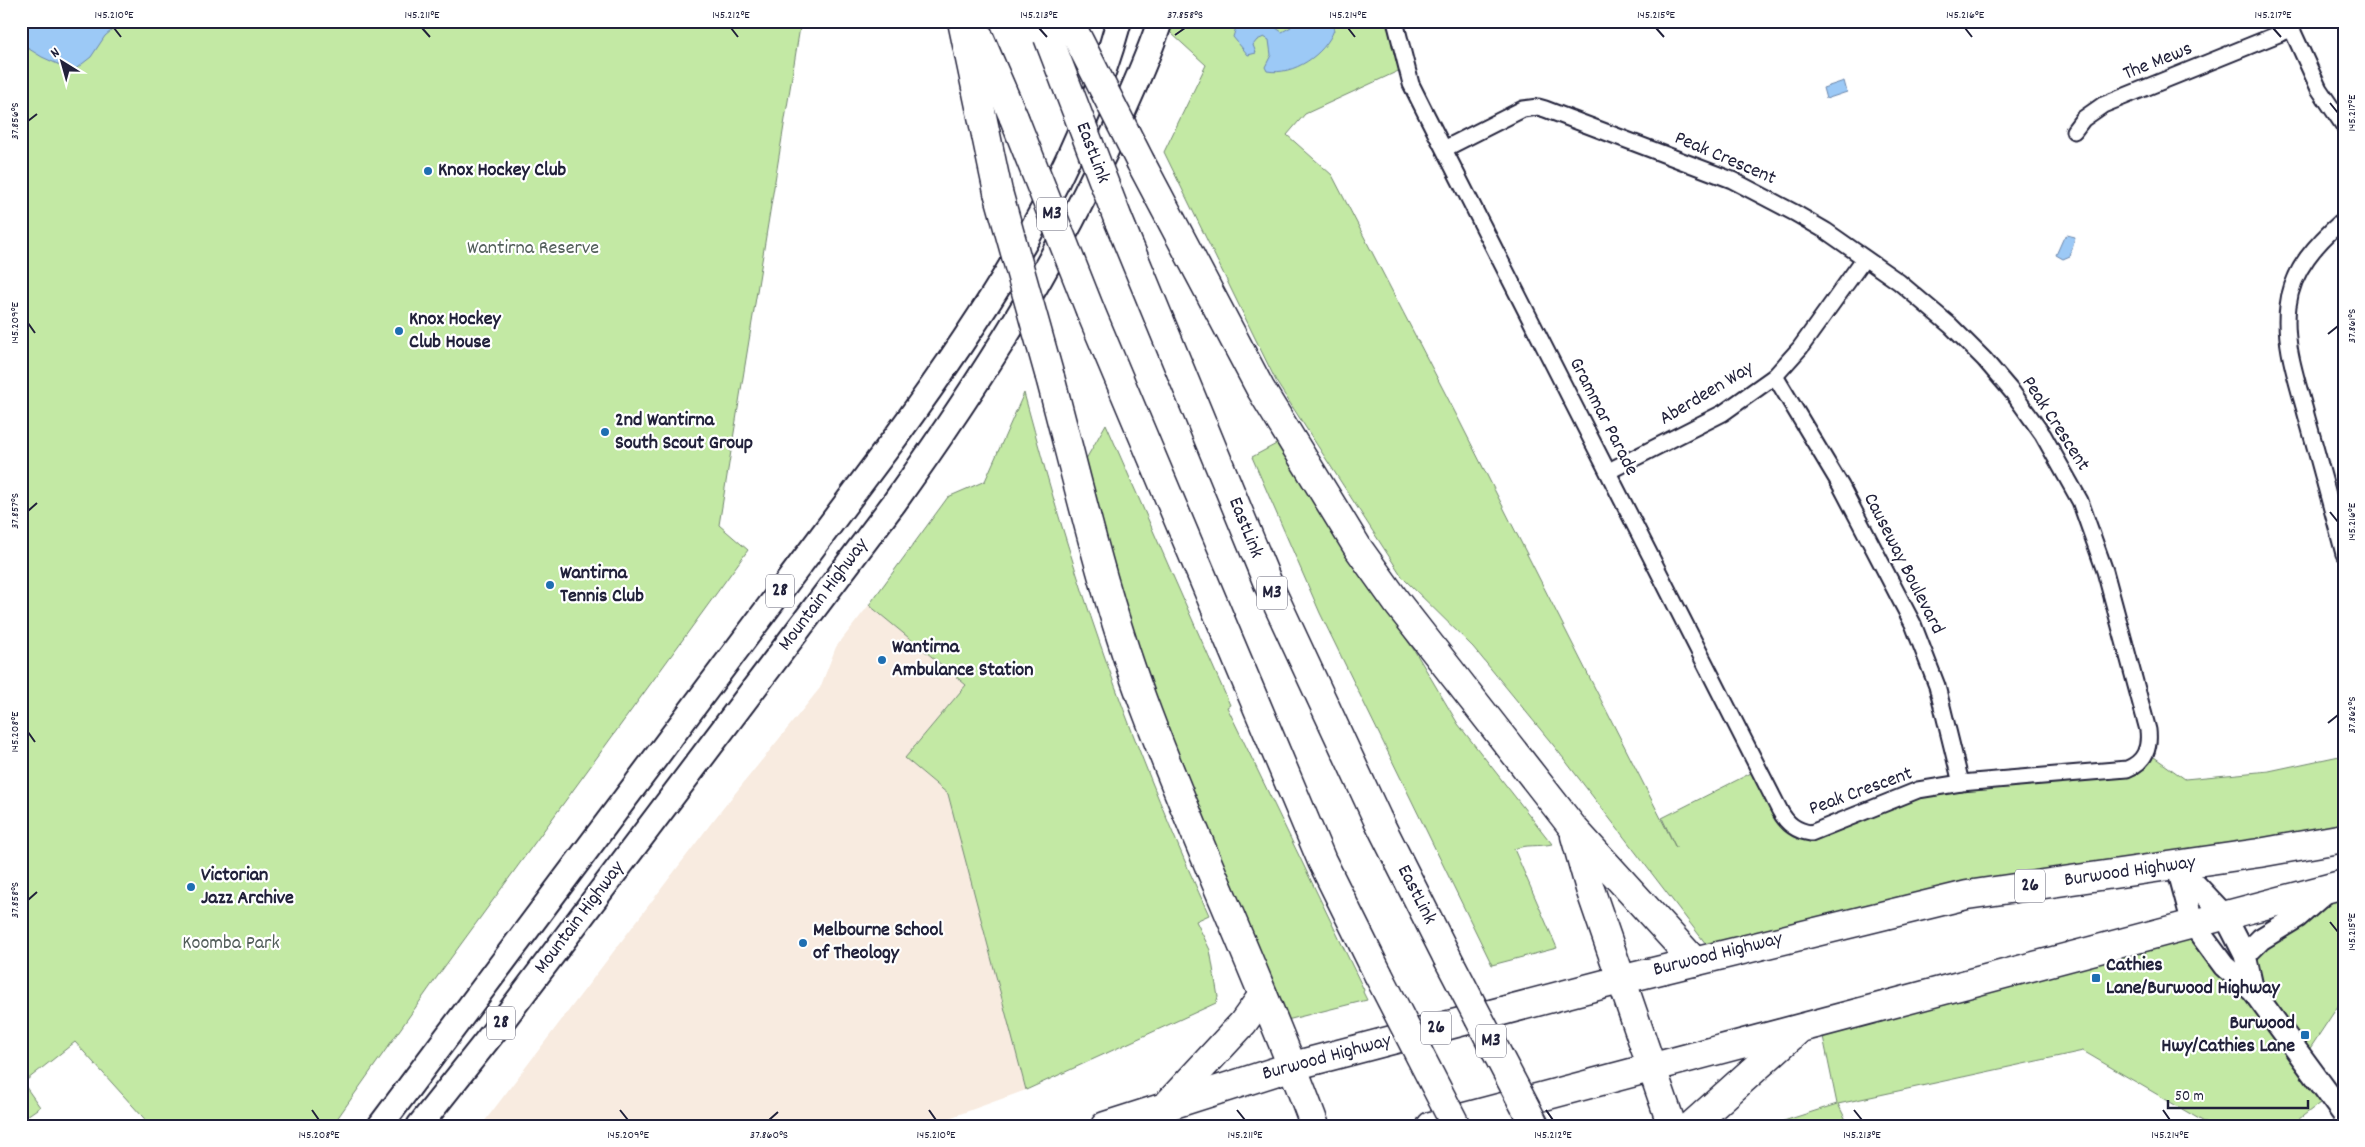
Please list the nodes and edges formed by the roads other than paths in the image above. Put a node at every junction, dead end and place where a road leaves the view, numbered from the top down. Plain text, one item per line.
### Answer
1 (962, 21) edge
2 (972, 21) edge
3 (1119, 21) edge
4 (1160, 21) edge
5 (1395, 21) edge
6 (2290, 25) edge
7 (1053, 26) edge
8 (2344, 126) edge
9 (2074, 131) dead end
10 (1444, 149) junction
11 (2344, 219) edge
12 (1864, 259) junction
13 (1775, 376) junction
14 (1609, 471) junction
15 (2344, 554) edge
16 (1961, 783) junction
17 (1789, 825) joint
18 (1574, 829) junction
19 (2344, 838) edge
20 (2177, 864) junction
21 (2338, 886) edge
22 (2224, 916) junction
23 (2193, 924) junction
24 (2245, 955) junction
25 (505, 957) junction
26 (1695, 962) junction
27 (534, 979) junction
28 (1620, 980) junction
29 (2253, 990) junction
30 (1263, 995) junction
31 (1800, 1028) junction
32 (1293, 1066) junction
33 (1652, 1068) junction
34 (1166, 1106) junction
35 (2344, 1115) edge
36 (380, 1126) edge
37 (419, 1126) edge
38 (1105, 1126) edge
39 (1316, 1126) edge
40 (1430, 1126) edge
41 (1456, 1126) edge
42 (1535, 1126) edge
43 (1672, 1126) edge
44 (1691, 1126) edge

1 - 30 highway, bridge
2 - 41 highway, M3, bridge
3 - 25 main road, Mountain Highway / 28
4 - 27 main road, Mountain Highway / 28
5 - 10 street, Grammar Parade
6 - 8 street
6 - 9 street, The Mews
7 - 18 highway, bridge
7 - 42 highway, EastLink / M3, bridge
10 - 12 street, Peak Crescent
10 - 14 street, Grammar Parade
11 - 15 street
12 - 13 street, Aberdeen Way
12 - 16 street, Peak Crescent
13 - 14 street, Aberdeen Way
13 - 16 street, Causeway Boulevard
14 - 17 street, Grammar Parade
16 - 17 street, Peak Crescent
18 - 26 highway
18 - 28 highway
19 - 20 highway, Burwood Highway / 26
20 - 22 street
20 - 23 street
20 - 26 highway, Burwood Highway / 26
21 - 22 highway
21 - 24 street
22 - 23 highway
22 - 24 street
23 - 29 street
23 - 31 highway
24 - 29 street
25 - 27 main road
25 - 36 main road, Mountain Highway / 28
26 - 28 highway, Burwood Highway / 26
27 - 37 main road, Mountain Highway / 28
28 - 32 highway, Burwood Highway / 26
28 - 33 highway
29 - 35 street
30 - 32 highway
30 - 34 highway
31 - 33 highway
31 - 44 highway
32 - 34 highway, Burwood Highway / 26
32 - 39 highway
33 - 40 highway
33 - 43 highway
34 - 38 highway, Burwood Highway / 26

